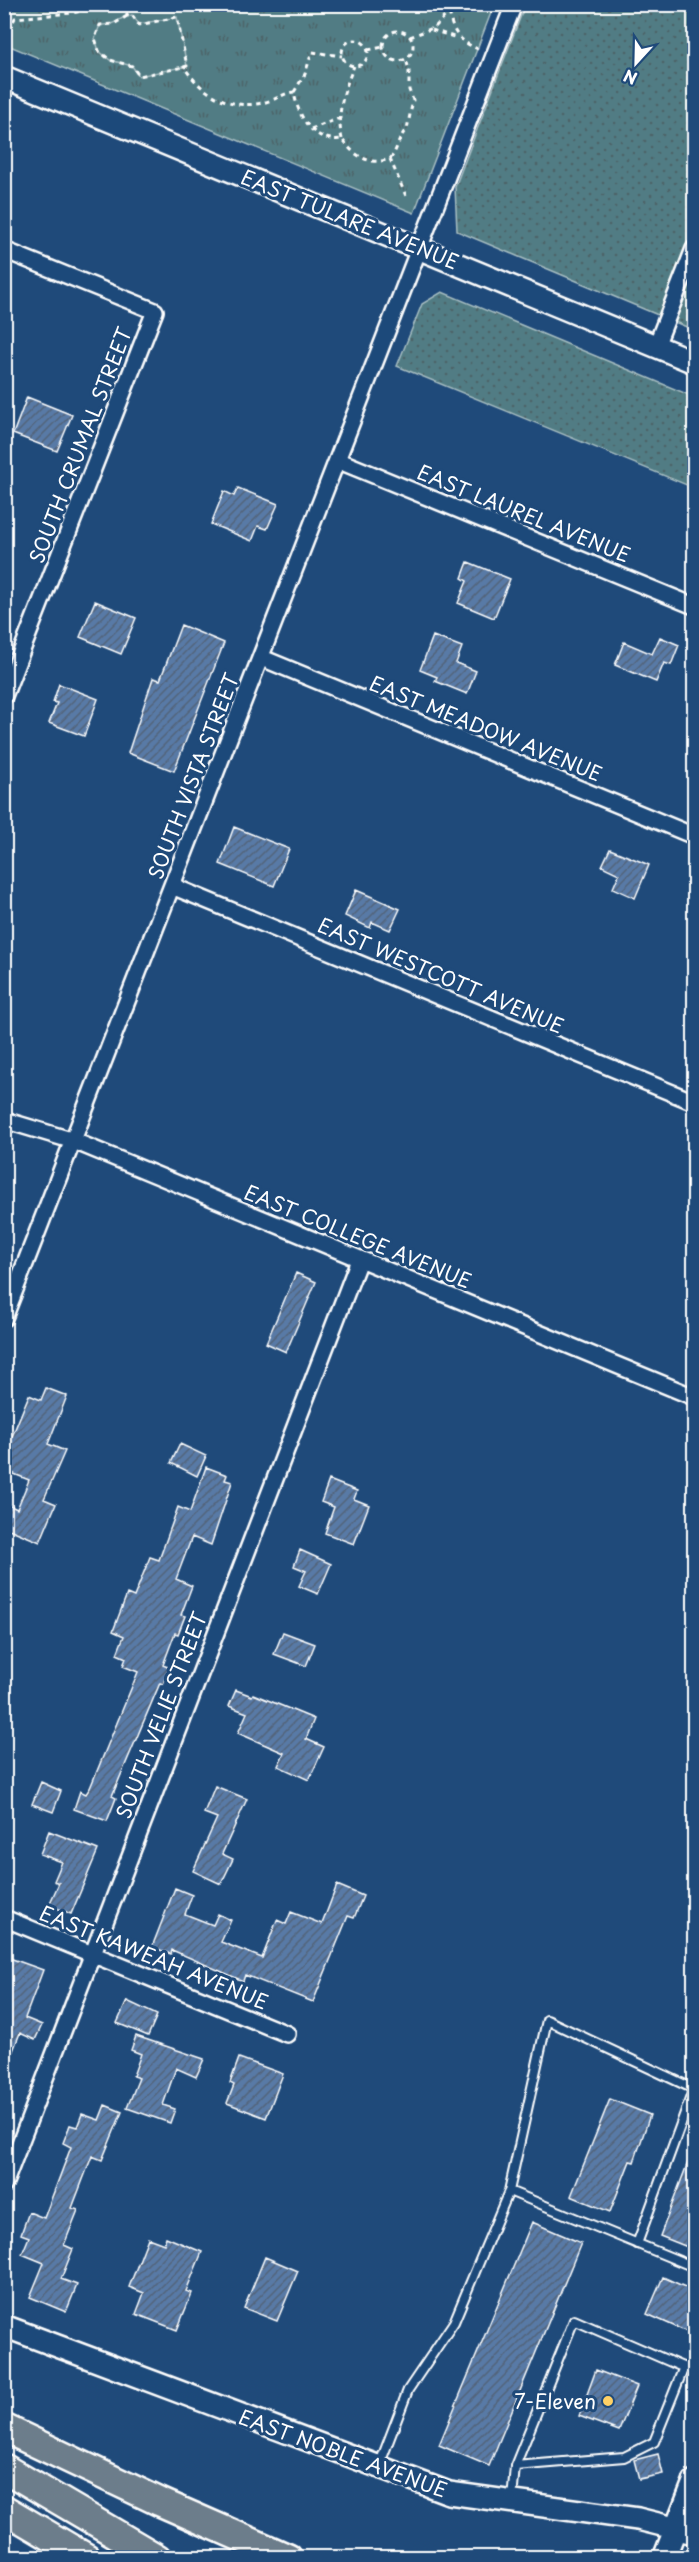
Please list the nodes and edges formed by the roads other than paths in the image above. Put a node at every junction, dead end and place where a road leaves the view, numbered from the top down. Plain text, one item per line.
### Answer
1 (514, 4) edge
2 (4, 77) edge
3 (420, 248) junction
4 (694, 249) edge
5 (4, 250) edge
6 (656, 346) junction
7 (694, 362) edge
8 (337, 460) junction
9 (694, 606) edge
10 (262, 658) junction
11 (4, 696) edge
12 (694, 836) edge
13 (172, 886) junction
14 (694, 1102) edge
15 (4, 1120) edge
16 (74, 1141) junction
17 (359, 1260) junction
18 (4, 1318) edge
19 (694, 1397) edge
20 (4, 1918) edge
21 (92, 1955) junction
22 (287, 2034) dead end
23 (694, 2089) edge
24 (4, 2185) edge
25 (509, 2191) junction
26 (637, 2244) junction
27 (694, 2267) edge
28 (4, 2326) edge
29 (684, 2367) junction
30 (694, 2372) edge
31 (4, 2428) edge
32 (515, 2466) junction
33 (378, 2467) junction
34 (4, 2468) edge
35 (694, 2482) edge
36 (511, 2502) junction
37 (4, 2509) edge
38 (686, 2530) edge
39 (87, 2558) edge
40 (157, 2558) edge
41 (288, 2558) edge
42 (664, 2558) edge

1 - 3 street, SOUTH VISTA STREET
2 - 3 street, EAST TULARE AVENUE
3 - 6 street, EAST TULARE AVENUE
3 - 8 street, SOUTH VISTA STREET
4 - 6 street
5 - 11 street, SOUTH CRUMAL STREET
6 - 7 street, EAST TULARE AVENUE
8 - 9 street, EAST LAUREL AVENUE
8 - 10 street, SOUTH VISTA STREET
10 - 12 street, EAST MEADOW AVENUE
10 - 13 street, SOUTH VISTA STREET
13 - 14 street, EAST WESTCOTT AVENUE
13 - 16 street, SOUTH VISTA STREET
15 - 16 street, EAST COLLEGE AVENUE
16 - 17 street, EAST COLLEGE AVENUE
16 - 18 street, SOUTH VISTA STREET
17 - 19 street, EAST COLLEGE AVENUE
17 - 21 street, SOUTH VELIE STREET
20 - 21 street, EAST KAWEAH AVENUE
21 - 22 street, EAST KAWEAH AVENUE
21 - 24 street, SOUTH VELIE STREET
23 - 25 lane
23 - 26 lane
25 - 26 lane
25 - 33 lane
26 - 27 lane
28 - 33 street, EAST NOBLE AVENUE
29 - 30 lane
29 - 32 lane
29 - 32 lane
31 - 41 highway
32 - 36 lane
33 - 36 street, EAST NOBLE AVENUE
34 - 40 highway
35 - 38 street
36 - 38 street, EAST NOBLE AVENUE
37 - 39 highway
38 - 42 street

